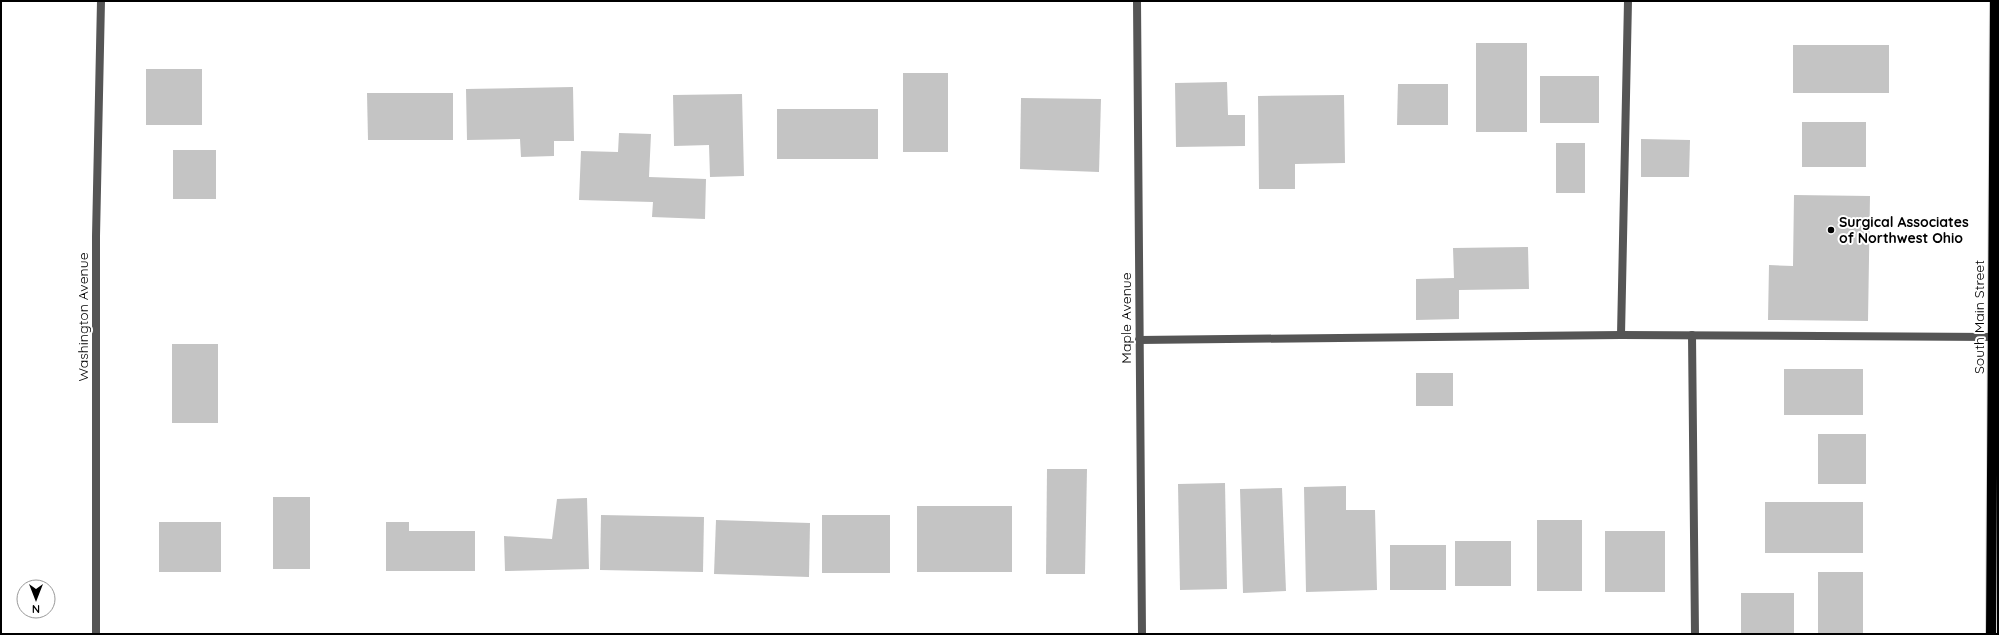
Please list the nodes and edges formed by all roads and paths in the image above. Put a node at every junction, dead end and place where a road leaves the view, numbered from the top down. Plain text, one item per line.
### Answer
1 (101, 1) edge
2 (1137, 1) edge
3 (1628, 1) edge
4 (1995, 1) edge
5 (1621, 335) junction
6 (1692, 335) junction
7 (1992, 337) junction
8 (1139, 340) junction
9 (96, 634) edge
10 (1142, 634) edge
11 (1695, 634) edge
12 (1990, 634) edge

1 - 9 street, Washington Avenue
2 - 8 street, Maple Avenue
3 - 5 street
4 - 7 main road, South Main Street
5 - 6 street
5 - 8 street
6 - 7 street
6 - 11 street
7 - 12 main road, South Main Street
8 - 10 street, Maple Avenue

